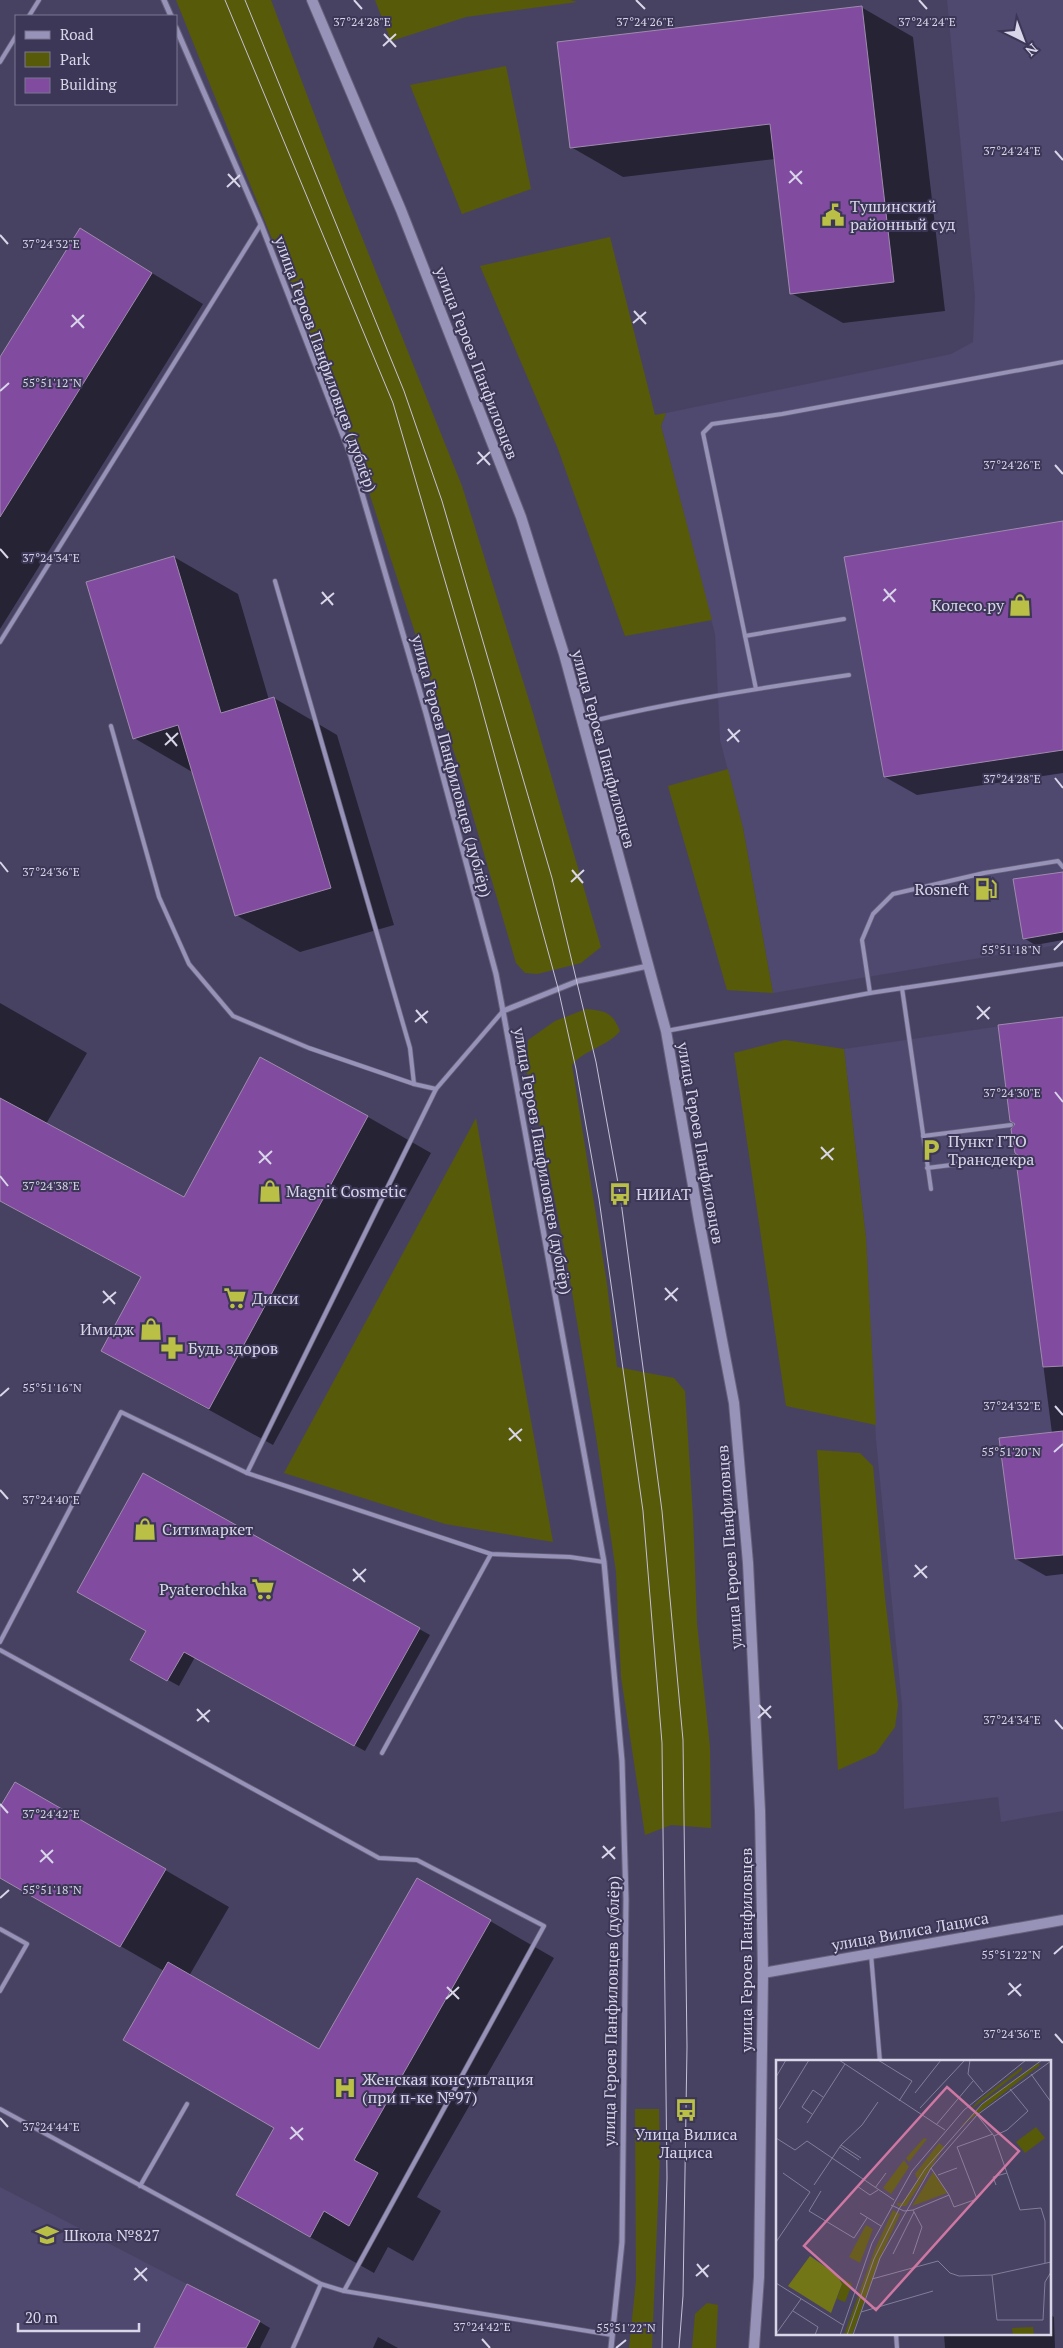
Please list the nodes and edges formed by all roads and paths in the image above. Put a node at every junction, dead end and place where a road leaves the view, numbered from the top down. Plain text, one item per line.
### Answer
1 (39, 0) edge
2 (164, 0) edge
3 (312, 0) edge
4 (30, 15) edge
5 (171, 15) edge
6 (178, 33) edge
7 (15, 38) edge
8 (0, 62) edge
9 (261, 224) junction
10 (1063, 362) edge
11 (276, 582) dead end
12 (844, 618) dead end
13 (745, 636) junction
14 (0, 642) edge
15 (849, 675) dead end
16 (756, 689) junction
17 (582, 724) junction
18 (111, 726) dead end
19 (1063, 867) edge
20 (1063, 964) edge
21 (648, 966) junction
22 (902, 988) junction
23 (870, 993) junction
24 (503, 1011) junction
25 (666, 1031) junction
26 (414, 1084) junction
27 (436, 1089) junction
28 (1011, 1126) dead end
29 (923, 1136) junction
30 (1015, 1157) dead end
31 (927, 1168) junction
32 (931, 1189) dead end
33 (247, 1473) junction
34 (491, 1554) junction
35 (604, 1562) junction
36 (0, 1642) edge
37 (0, 1650) edge
38 (382, 1753) dead end
39 (1063, 1920) edge
40 (0, 1929) edge
41 (871, 1954) junction
42 (763, 1973) junction
43 (0, 1991) edge
44 (880, 2060) edge
45 (187, 2104) dead end
46 (0, 2109) edge
47 (140, 2186) junction
48 (321, 2284) junction
49 (344, 2291) junction
50 (612, 2335) junction
51 (293, 2348) edge
52 (611, 2348) edge
53 (754, 2348) edge

1 - 4 lane
2 - 5 street
3 - 17 main road, улица Героев Панфиловцев
6 - 9 street, улица Героев Панфиловцев (дублёр)
7 - 8 lane
9 - 14 lane
9 - 24 street, улица Героев Панфиловцев (дублёр)
10 - 13 lane
11 - 26 lane
12 - 13 lane
13 - 16 lane
15 - 16 lane
16 - 17 lane
17 - 21 main road, улица Героев Панфиловцев
18 - 26 lane
19 - 23 lane
20 - 22 lane
21 - 24 street
21 - 25 main road, улица Героев Панфиловцев
22 - 23 lane
22 - 29 lane
23 - 25 lane
24 - 27 lane
24 - 35 street, улица Героев Панфиловцев (дублёр)
25 - 42 main road, улица Героев Панфиловцев
26 - 27 lane
27 - 33 lane
28 - 29 lane
29 - 31 lane
30 - 31 lane
31 - 32 lane
33 - 34 lane
33 - 36 lane
34 - 35 lane
34 - 38 lane
35 - 50 street, улица Героев Панфиловцев (дублёр)
37 - 49 lane
39 - 41 main road, улица Вилиса Лациса
40 - 43 lane
41 - 42 main road, улица Вилиса Лациса
41 - 44 lane
42 - 53 main road, улица Героев Панфиловцев
45 - 47 lane
46 - 47 lane
47 - 48 lane
48 - 49 lane
48 - 51 lane
49 - 50 lane
50 - 52 street, улица Героев Панфиловцев (дублёр)

